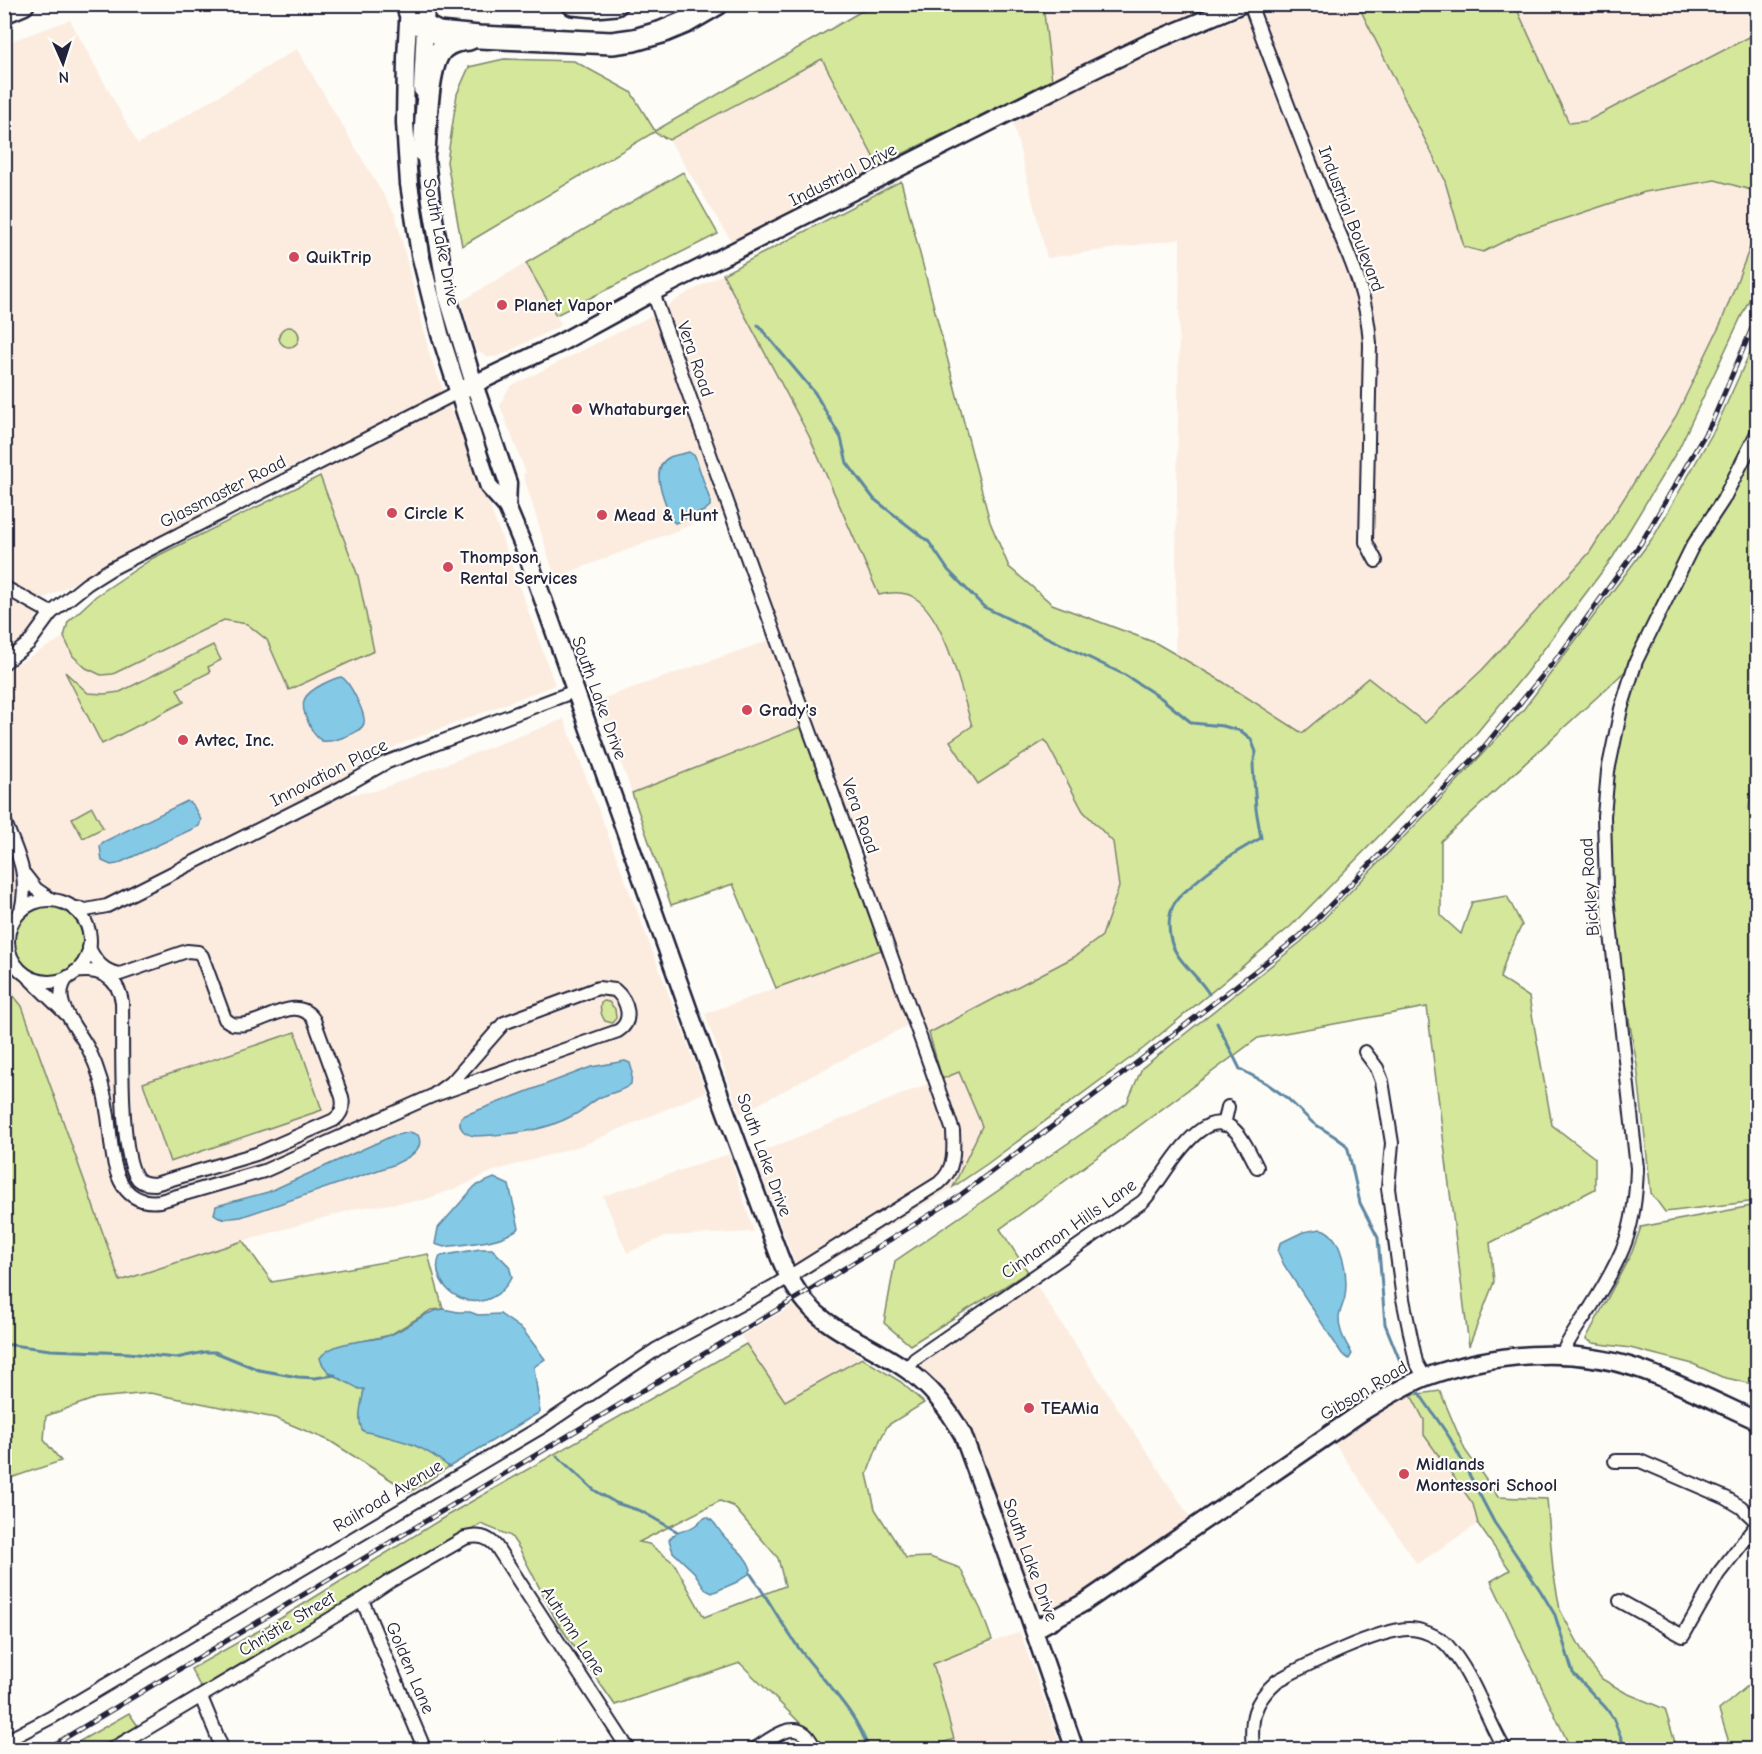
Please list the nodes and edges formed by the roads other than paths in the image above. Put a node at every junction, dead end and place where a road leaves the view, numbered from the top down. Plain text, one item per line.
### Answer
1 (23, 4) edge
2 (573, 4) edge
3 (616, 4) edge
4 (717, 4) edge
5 (1242, 4) edge
6 (1250, 4) edge
7 (415, 7) edge
8 (4, 12) edge
9 (424, 27) junction
10 (479, 37) junction
11 (424, 152) junction
12 (653, 292) junction
13 (467, 388) junction
14 (1758, 431) edge
15 (1376, 561) dead end
16 (4, 587) edge
17 (51, 613) junction
18 (4, 663) edge
19 (575, 691) junction
20 (4, 820) edge
21 (25, 875) junction
22 (53, 900) junction
23 (107, 906) junction
24 (72, 907) junction
25 (21, 911) junction
26 (89, 941) junction
27 (72, 975) junction
28 (28, 977) junction
29 (69, 1017) junction
30 (1365, 1052) dead end
31 (432, 1096) junction
32 (1228, 1107) dead end
33 (1224, 1125) junction
34 (1257, 1167) dead end
35 (788, 1277) junction
36 (1562, 1354) junction
37 (907, 1369) junction
38 (1425, 1378) junction
39 (1758, 1421) edge
40 (1615, 1461) dead end
41 (1758, 1523) edge
42 (483, 1537) joint
43 (362, 1600) junction
44 (1620, 1601) dead end
45 (1034, 1630) junction
46 (201, 1697) junction
47 (4, 1742) edge
48 (111, 1749) edge
49 (223, 1749) edge
50 (426, 1749) edge
51 (629, 1749) edge
52 (753, 1749) edge
53 (816, 1749) edge
54 (1075, 1749) edge
55 (1253, 1749) edge
56 (1505, 1749) edge

1 - 8 highway
2 - 3 highway
4 - 10 highway
5 - 12 main road, Industrial Drive
6 - 15 street, Industrial Boulevard
7 - 9 highway
7 - 13 main road, South Lake Drive
9 - 10 highway
9 - 11 main road, South Lake Drive
10 - 11 highway
11 - 13 main road, South Lake Drive
12 - 13 main road, Industrial Drive
12 - 35 street, Vera Road
13 - 17 street, Glassmaster Road
13 - 19 main road, South Lake Drive
14 - 36 street, Bickley Road
16 - 17 street
17 - 18 street, Glassmaster Road
19 - 23 street, Innovation Place
19 - 35 main road, South Lake Drive
20 - 21 street
21 - 22 street
21 - 25 street
22 - 24 street
22 - 25 street
23 - 24 street, Innovation Place
23 - 26 street
24 - 26 street
25 - 28 street
26 - 27 street
26 - 27 street
27 - 28 street
27 - 29 street
28 - 29 street
29 - 31 street
30 - 38 street
31 - 31 street
32 - 33 street
33 - 34 street
33 - 37 street, Cinnamon Hills Lane
35 - 37 main road, South Lake Drive
35 - 47 street, Railroad Avenue
36 - 38 main road, Gibson Road
36 - 39 main road, Gibson Road
37 - 45 main road, South Lake Drive
38 - 45 main road, Gibson Road
40 - 41 street
41 - 44 street
42 - 43 street, Christie Street
42 - 51 street, Autumn Lane
43 - 46 street, Christie Street
43 - 50 street, Golden Lane
45 - 54 main road, South Lake Drive
46 - 48 street, Christie Street
46 - 49 street
52 - 53 street
55 - 56 street

